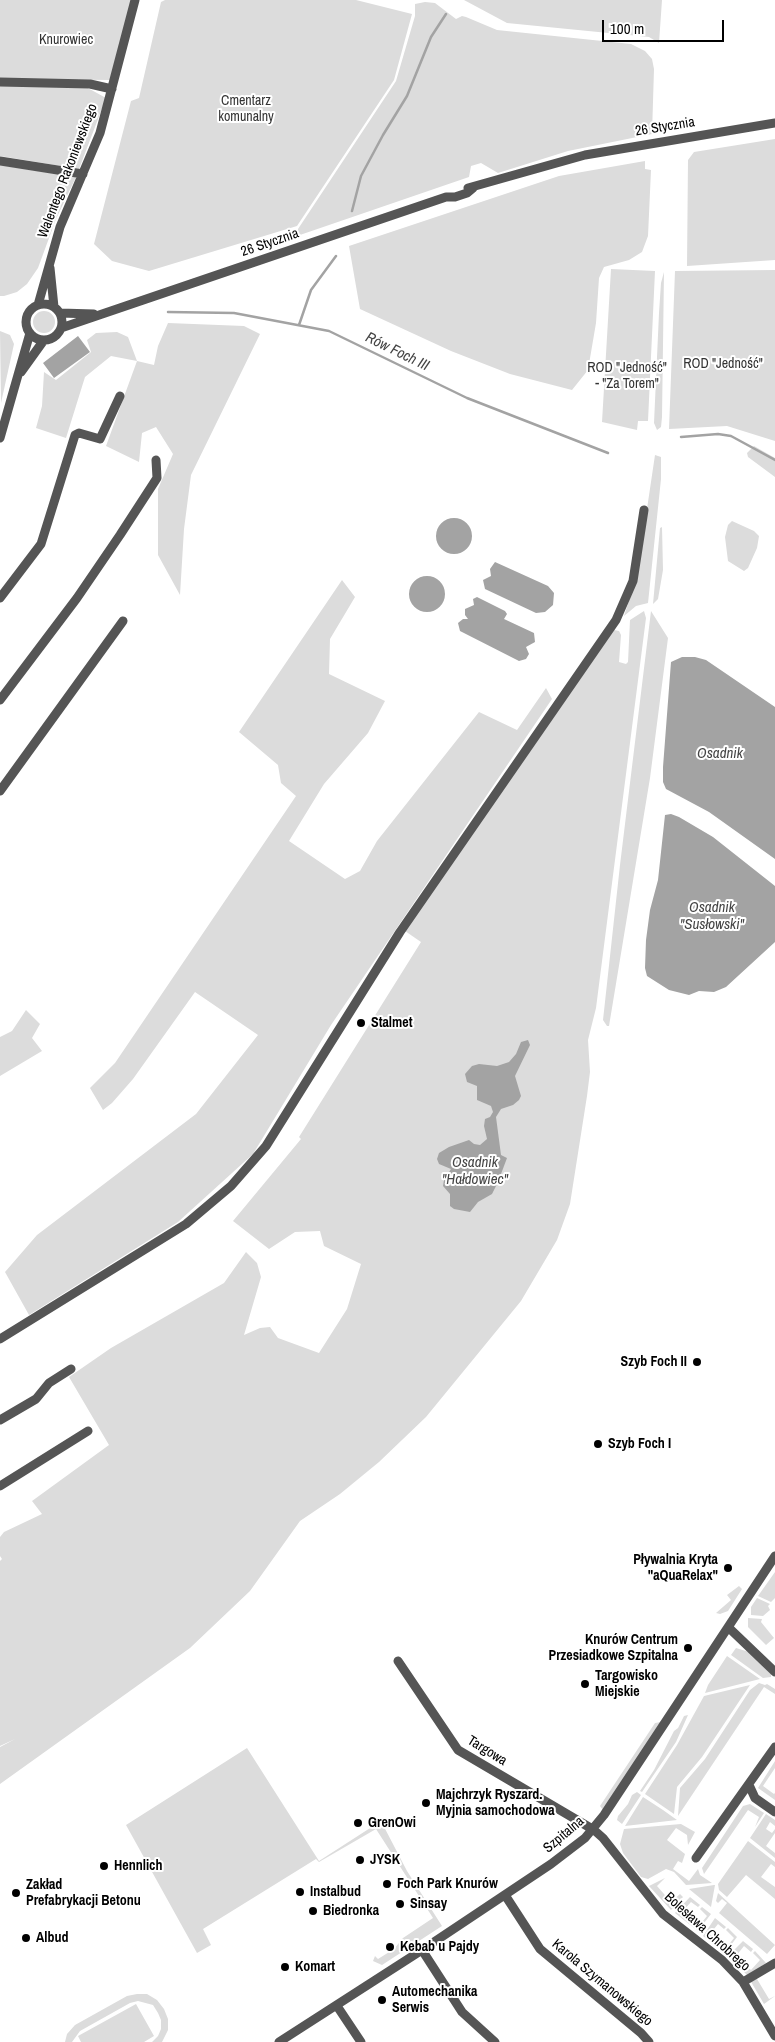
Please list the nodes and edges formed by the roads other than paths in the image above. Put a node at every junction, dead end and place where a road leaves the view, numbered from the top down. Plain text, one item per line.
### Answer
1 (135, 0) edge
2 (0, 82) edge
3 (112, 89) junction
4 (775, 123) edge
5 (0, 161) edge
6 (83, 174) junction
7 (50, 266) junction
8 (38, 305) junction
9 (57, 310) junction
10 (102, 314) junction
11 (61, 328) junction
12 (30, 333) junction
13 (44, 340) junction
14 (19, 374) junction
15 (120, 396) dead end
16 (0, 438) edge
17 (156, 460) dead end
18 (644, 510) dead end
19 (0, 598) edge
20 (123, 621) dead end
21 (0, 700) edge
22 (0, 792) edge
23 (0, 1339) edge
24 (71, 1369) dead end
25 (0, 1420) edge
26 (88, 1431) dead end
27 (0, 1486) edge
28 (775, 1556) edge
29 (728, 1627) junction
30 (398, 1661) dead end
31 (775, 1672) edge
32 (775, 1747) edge
33 (749, 1785) junction
34 (775, 1812) edge
35 (594, 1830) junction
36 (696, 1858) dead end
37 (505, 1895) junction
38 (422, 1950) junction
39 (775, 1963) edge
40 (743, 1982) junction
41 (337, 2006) junction
42 (775, 2036) edge
43 (278, 2042) edge
44 (361, 2042) edge
45 (495, 2042) edge
46 (648, 2042) edge

1 - 3 street, Walentego Rakoniewskiego
2 - 3 street
3 - 6 street, Walentego Rakoniewskiego
4 - 10 street, 26 Stycznia
5 - 6 street
6 - 7 street, Walentego Rakoniewskiego
7 - 8 street, Walentego Rakoniewskiego
7 - 9 street, Walentego Rakoniewskiego
8 - 9 street
8 - 12 street
9 - 10 street, 26 Stycznia
9 - 11 street
10 - 11 street, 26 Stycznia
11 - 13 street
12 - 13 street
12 - 14 street
13 - 14 street
14 - 16 street
15 - 19 street
17 - 21 street
18 - 23 street
20 - 22 street
24 - 25 street
26 - 27 street
28 - 29 street, Szpitalna
29 - 31 street
29 - 35 street, Szpitalna
30 - 35 street, Targowa
32 - 33 street
33 - 34 street
33 - 36 street
35 - 37 street, Szpitalna
35 - 40 street, Bolesława Chrobrego
37 - 38 street, Szpitalna
37 - 46 street, Karola Szymanowskiego
38 - 41 street, Szpitalna
38 - 45 street
39 - 40 street
40 - 42 street, Bolesława Chrobrego
41 - 43 street, Szpitalna
41 - 44 street

